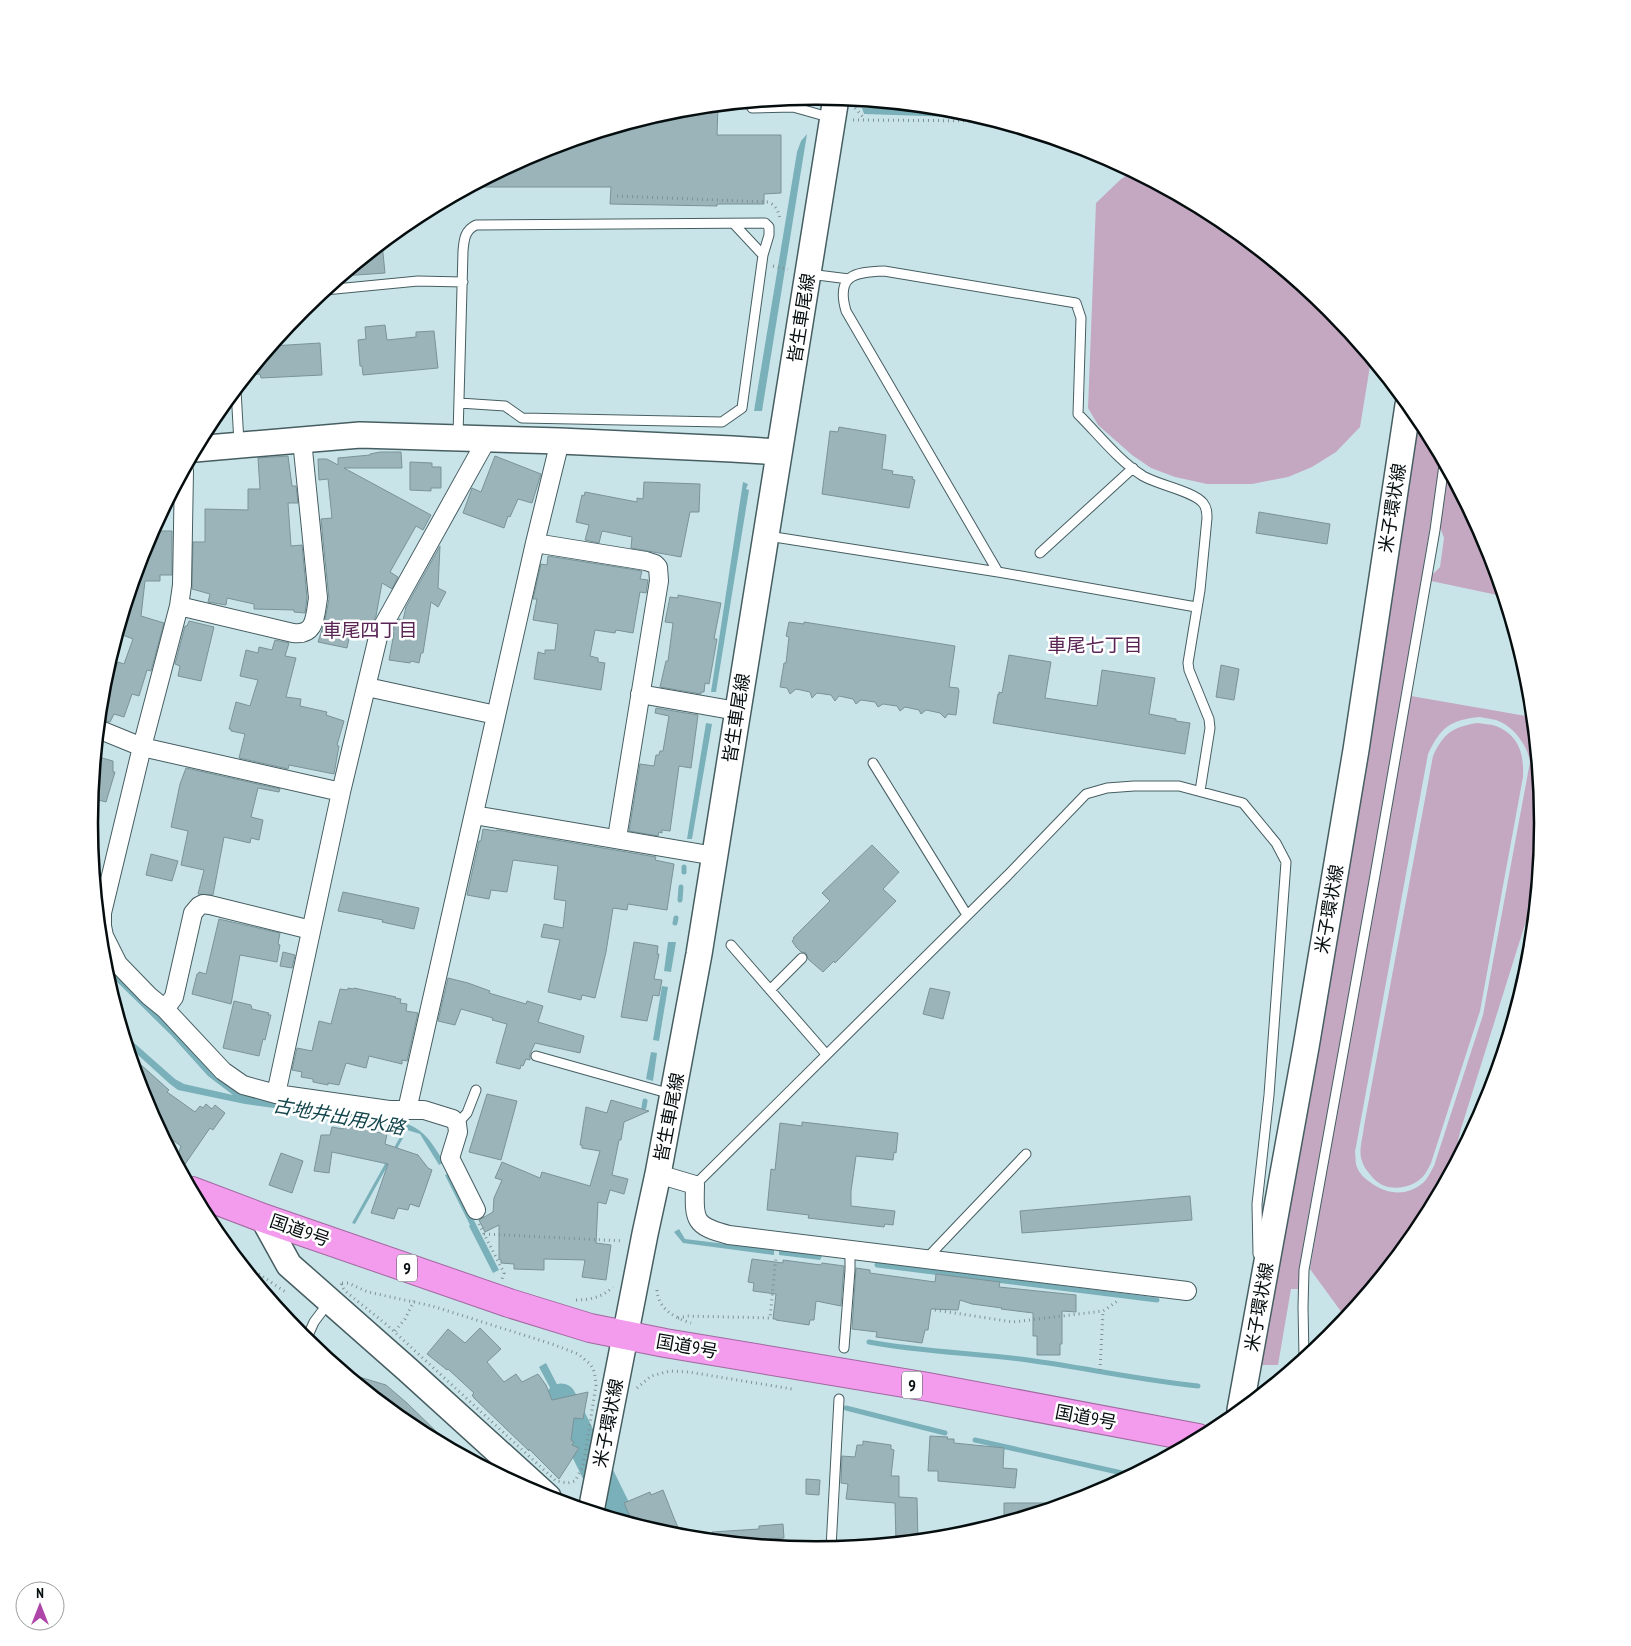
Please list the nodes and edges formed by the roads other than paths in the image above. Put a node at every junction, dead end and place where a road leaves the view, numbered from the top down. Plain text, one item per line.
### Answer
1 (816, 105) edge
2 (841, 107) edge
3 (734, 224) junction
4 (763, 255) junction
5 (800, 272) junction
6 (849, 280) junction
7 (463, 282) junction
8 (336, 289) edge
9 (237, 399) edge
10 (459, 403) junction
11 (1406, 416) edge
12 (458, 438) junction
13 (486, 439) junction
14 (302, 440) junction
15 (560, 441) junction
16 (239, 446) junction
17 (204, 448) edge
18 (779, 452) junction
19 (1133, 468) junction
20 (1443, 474) edge
21 (184, 483) edge
22 (765, 536) junction
23 (535, 543) junction
24 (1040, 553) dead end
25 (998, 572) junction
26 (179, 606) junction
27 (1196, 607) junction
28 (367, 687) junction
29 (640, 694) junction
30 (737, 711) junction
31 (496, 715) junction
32 (104, 731) edge
33 (142, 747) junction
34 (873, 763) dead end
35 (1200, 791) junction
36 (341, 792) junction
37 (474, 815) junction
38 (617, 838) junction
39 (714, 856) junction
40 (103, 908) edge
41 (967, 915) junction
42 (311, 930) junction
43 (108, 944) edge
44 (731, 945) dead end
45 (802, 958) dead end
46 (770, 990) junction
47 (165, 1009) junction
48 (826, 1054) junction
49 (536, 1056) dead end
50 (476, 1090) dead end
51 (276, 1094) junction
52 (673, 1095) junction
53 (407, 1110) junction
54 (457, 1124) junction
55 (1026, 1154) dead end
56 (658, 1174) junction
57 (695, 1185) junction
58 (202, 1195) edge
59 (476, 1210) road end
60 (263, 1218) junction
61 (850, 1249) junction
62 (926, 1259) junction
63 (1265, 1272) junction
64 (1187, 1291) dead end
65 (330, 1301) junction
66 (309, 1332) edge
67 (625, 1335) junction
68 (844, 1348) dead end
69 (1304, 1349) edge
70 (840, 1399) dead end
71 (1242, 1401) edge
72 (1188, 1436) edge
73 (529, 1481) edge
74 (592, 1505) edge
75 (831, 1540) edge

1 - 2 lane
2 - 5 main road, 皆生車尾線
3 - 4 lane
3 - 4 lane
3 - 7 lane
4 - 10 lane
5 - 6 lane
5 - 18 main road, 皆生車尾線
6 - 19 lane
6 - 25 lane
7 - 8 lane
7 - 10 lane
9 - 16 lane
10 - 12 lane
11 - 63 main road, 米子環状線
12 - 13 main road
12 - 14 main road
13 - 15 main road
13 - 28 street
14 - 16 main road
14 - 26 street
15 - 18 main road
15 - 23 street
16 - 17 main road
18 - 22 main road, 皆生車尾線
19 - 24 lane
19 - 27 lane
20 - 69 lane
21 - 26 street
22 - 25 lane
22 - 30 main road, 皆生車尾線
23 - 29 street
23 - 31 street
25 - 27 lane
26 - 33 street
27 - 35 lane
28 - 31 street
28 - 36 street
29 - 30 street
29 - 38 street
30 - 39 main road, 皆生車尾線
31 - 37 street
32 - 33 street
33 - 36 street
33 - 40 street
34 - 41 lane
35 - 41 lane
35 - 63 lane
36 - 42 street
37 - 38 street
37 - 53 street
38 - 39 street
39 - 52 main road, 皆生車尾線
41 - 48 lane
42 - 47 street
42 - 51 street
43 - 47 street
44 - 46 lane
45 - 46 lane
46 - 48 lane
47 - 51 street
48 - 57 lane
49 - 52 lane
50 - 54 lane
51 - 53 street
52 - 56 main road, 皆生車尾線
53 - 54 street
54 - 59 street
55 - 62 lane
56 - 57 street
56 - 67 main road, 皆生車尾線
57 - 61 street
58 - 60 highway, 国道9号 / 9
60 - 65 main road
60 - 67 highway, 国道9号 / 9
61 - 62 street
61 - 68 lane
62 - 64 street
63 - 71 main road, 米子環状線
65 - 66 lane
65 - 73 main road
67 - 72 highway, 国道9号 / 9
67 - 74 main road, 米子環状線
70 - 75 lane

